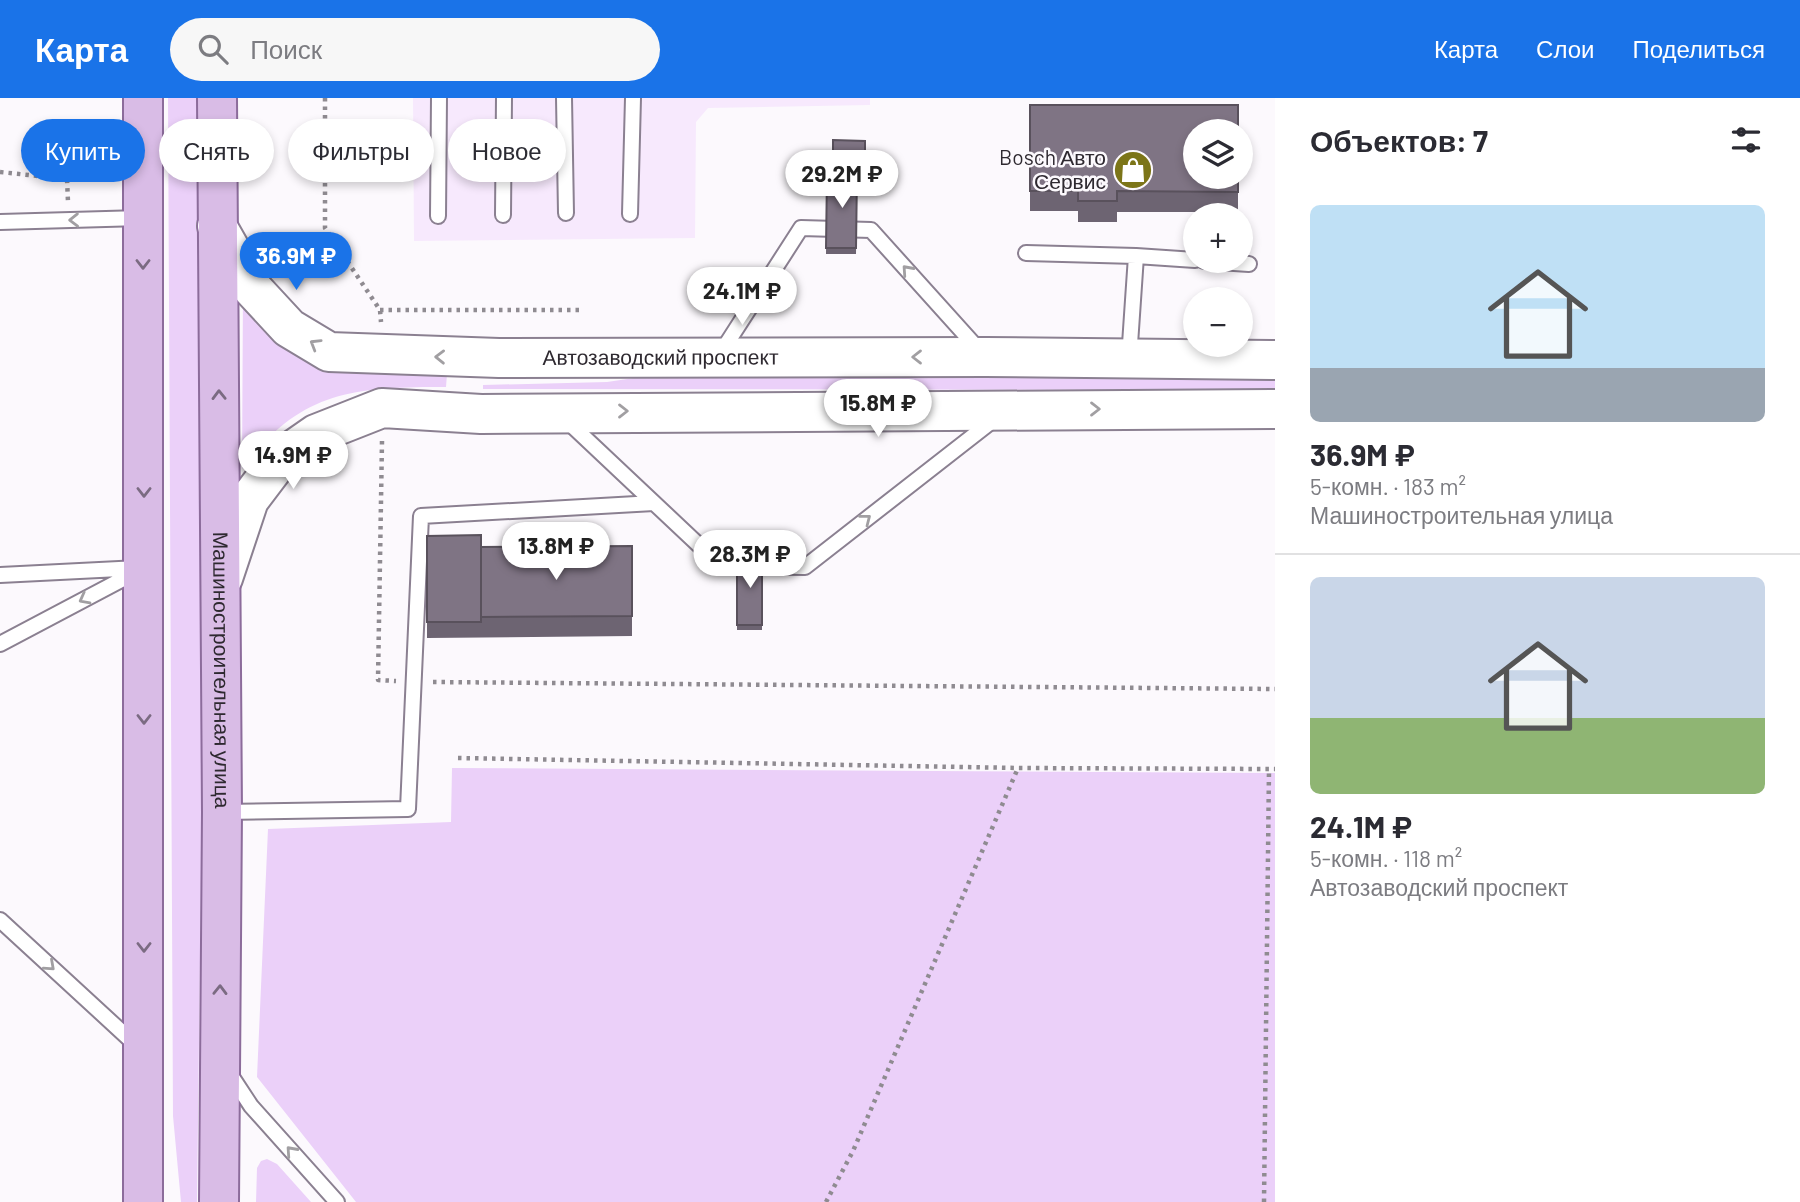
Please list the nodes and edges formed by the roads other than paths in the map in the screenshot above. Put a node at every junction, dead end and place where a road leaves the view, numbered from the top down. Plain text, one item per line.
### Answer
1 (143, 98) edge
2 (218, 98) edge
3 (439, 98) edge
4 (504, 98) edge
5 (564, 98) edge
6 (633, 98) edge
7 (566, 213) dead end
8 (503, 215) dead end
9 (630, 215) dead end
10 (439, 216) dead end
11 (143, 218) junction
12 (0, 222) edge
13 (217, 226) junction
14 (1026, 253) dead end
15 (1136, 256) junction
16 (1183, 259) edge
17 (719, 357) junction
18 (986, 357) junction
19 (499, 358) junction
20 (1052, 360) junction
21 (1129, 360) junction
22 (1275, 360) edge
23 (1008, 409) junction
24 (1050, 409) junction
25 (1275, 409) edge
26 (557, 412) junction
27 (481, 414) junction
28 (654, 503) junction
29 (144, 567) junction
30 (0, 575) edge
31 (220, 587) junction
32 (0, 644) edge
33 (222, 812) junction
34 (0, 920) edge
35 (144, 1052) junction
36 (219, 1058) junction
37 (143, 1202) edge
38 (219, 1202) edge
39 (337, 1202) edge

1 - 11 main road
2 - 13 main road, Машиностроительная улица
3 - 10 lane
4 - 8 lane
5 - 7 lane
6 - 9 lane
11 -> 12 lane
11 -> 29 main road
19 -> 13 street, Автозаводский проспект
31 -> 13 main road, Машиностроительная улица
14 - 15 lane
15 - 16 lane
15 - 21 lane
18 -> 17 street, Автозаводский проспект
18 -> 17 lane
17 - 19 street, Автозаводский проспект
18 - 20 street, Автозаводский проспект
19 - 27 street
20 - 21 street, Автозаводский проспект
20 - 24 street
21 - 22 street, Автозаводский проспект
23 - 24 street
26 -> 23 street
28 -> 23 lane
24 -> 25 street
26 - 27 street
26 - 28 lane
27 - 31 street
28 - 33 lane
29 - 30 lane
29 -> 32 lane
29 -> 35 main road
31 - 33 main road, Машиностроительная улица
36 -> 33 main road, Машиностроительная улица
34 -> 35 lane
35 - 37 main road
36 - 38 main road, Машиностроительная улица
39 -> 36 lane

